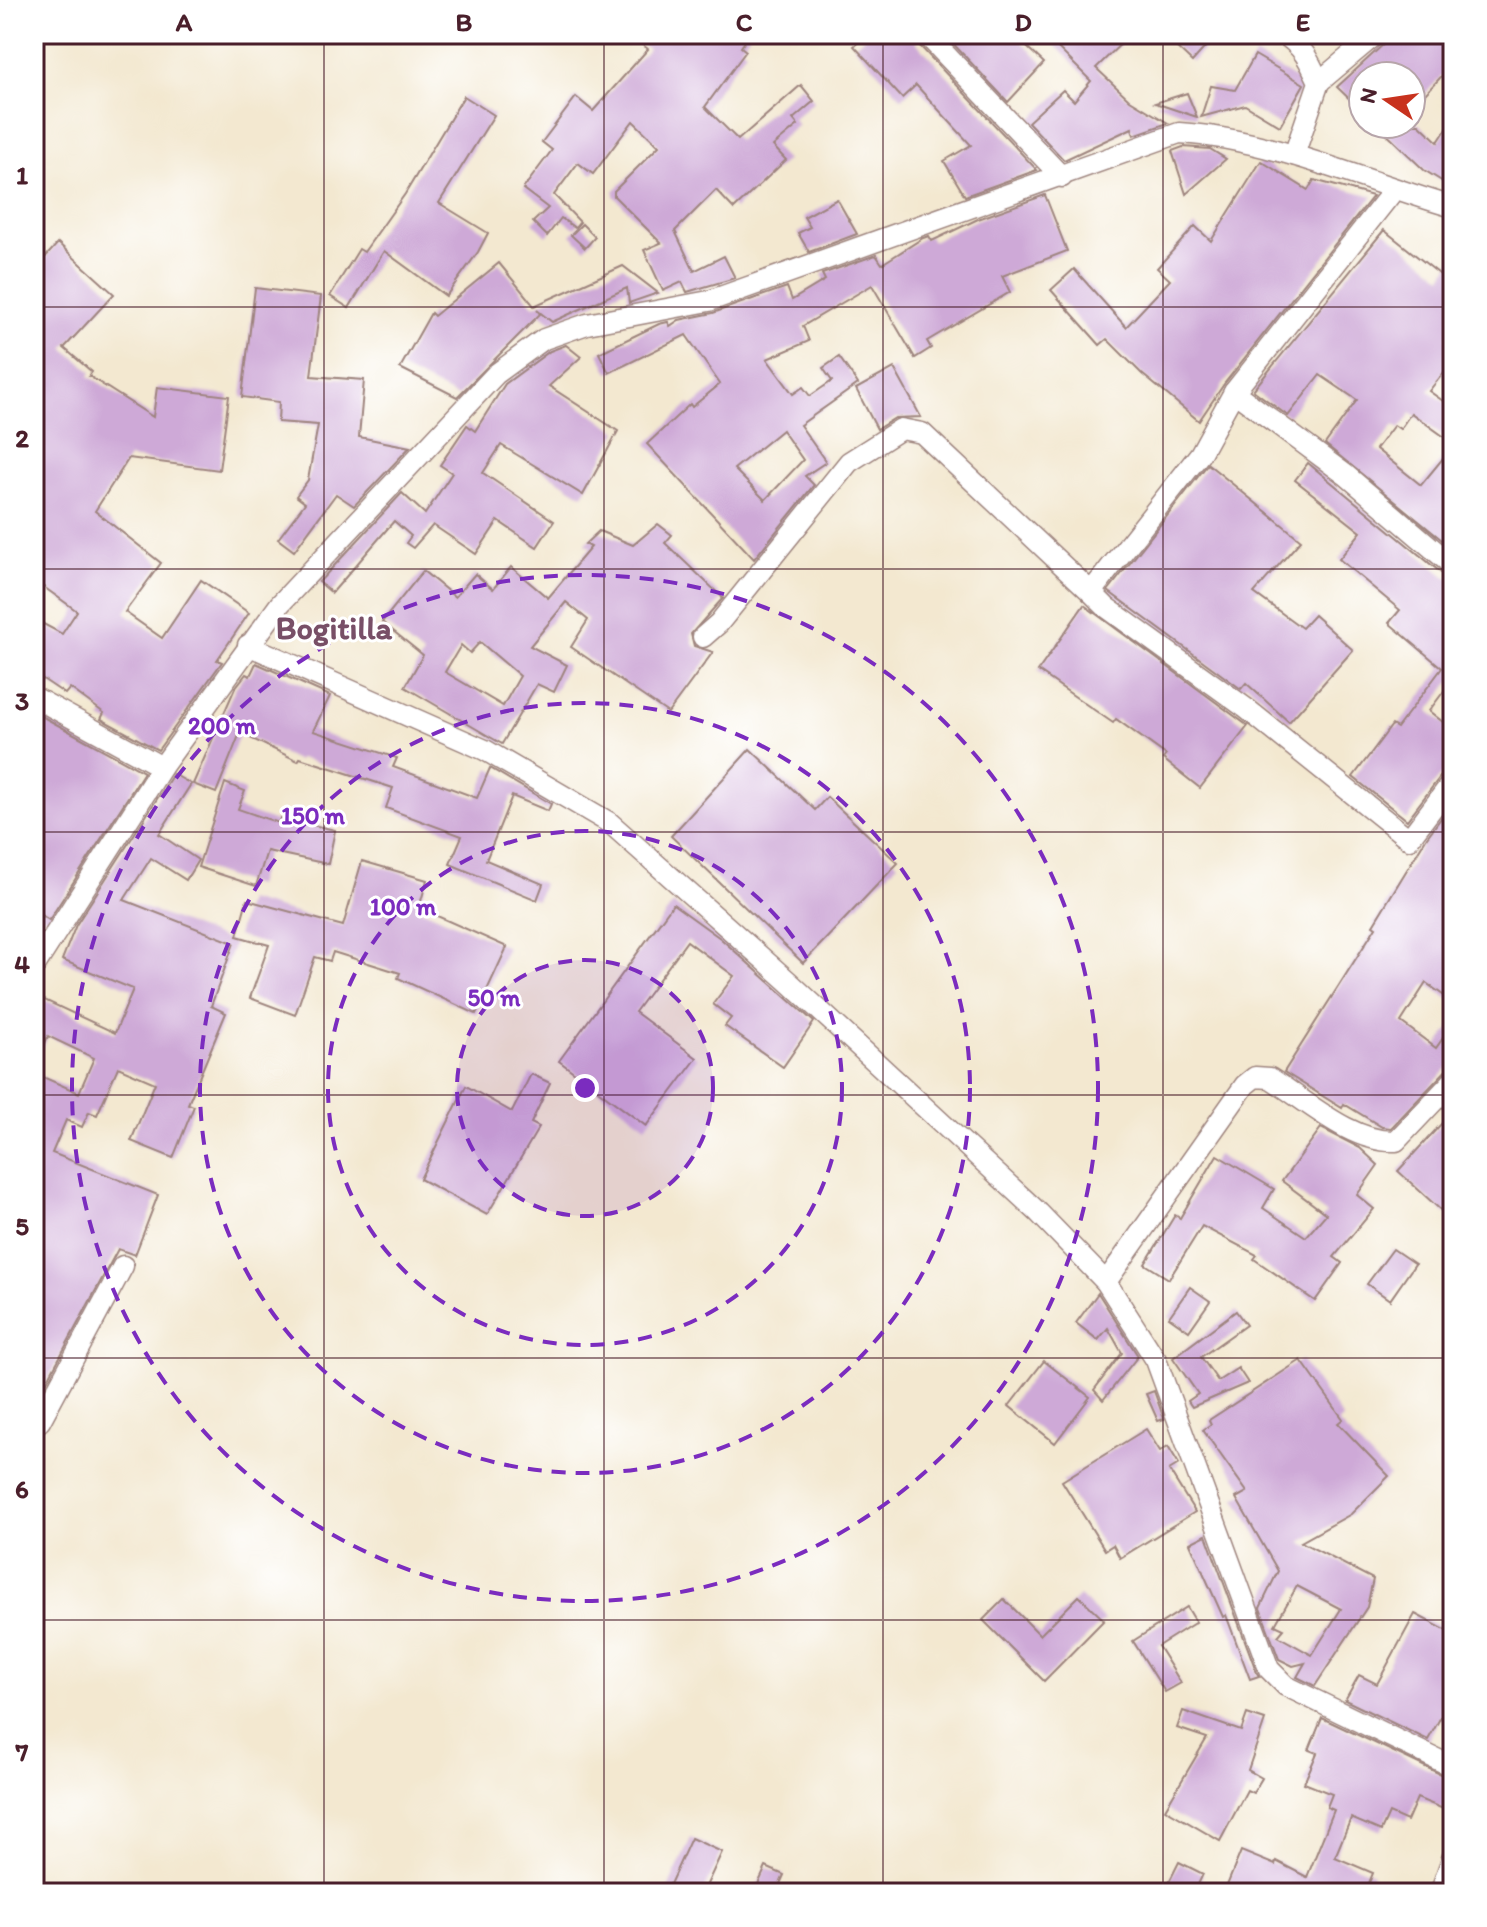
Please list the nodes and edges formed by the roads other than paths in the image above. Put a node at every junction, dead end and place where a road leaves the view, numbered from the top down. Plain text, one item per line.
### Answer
1 (926, 34) edge
2 (1283, 34) edge
3 (1376, 34) edge
4 (1319, 82) junction
5 (1294, 155) junction
6 (1062, 177) junction
7 (1394, 190) junction
8 (1453, 207) edge
9 (1234, 392) junction
10 (1453, 566) edge
11 (1091, 592) junction
12 (703, 637) dead end
13 (248, 645) junction
14 (34, 697) edge
15 (162, 767) junction
16 (1453, 781) edge
17 (34, 967) edge
18 (1453, 1081) edge
19 (123, 1266) dead end
20 (1106, 1282) junction
21 (34, 1426) edge
22 (1453, 1767) edge
23 (1453, 1856) edge
24 (1440, 1893) edge

1 - 6 street
2 - 4 street
3 - 4 street
4 - 5 street
5 - 6 street
5 - 7 street
6 - 13 street
7 - 8 street
7 - 9 street
9 - 10 street
9 - 11 street
11 - 12 street
11 - 16 street
13 - 15 street
13 - 20 street
14 - 15 street
15 - 17 street
18 - 20 street
19 - 21 street
20 - 22 street
23 - 24 street

